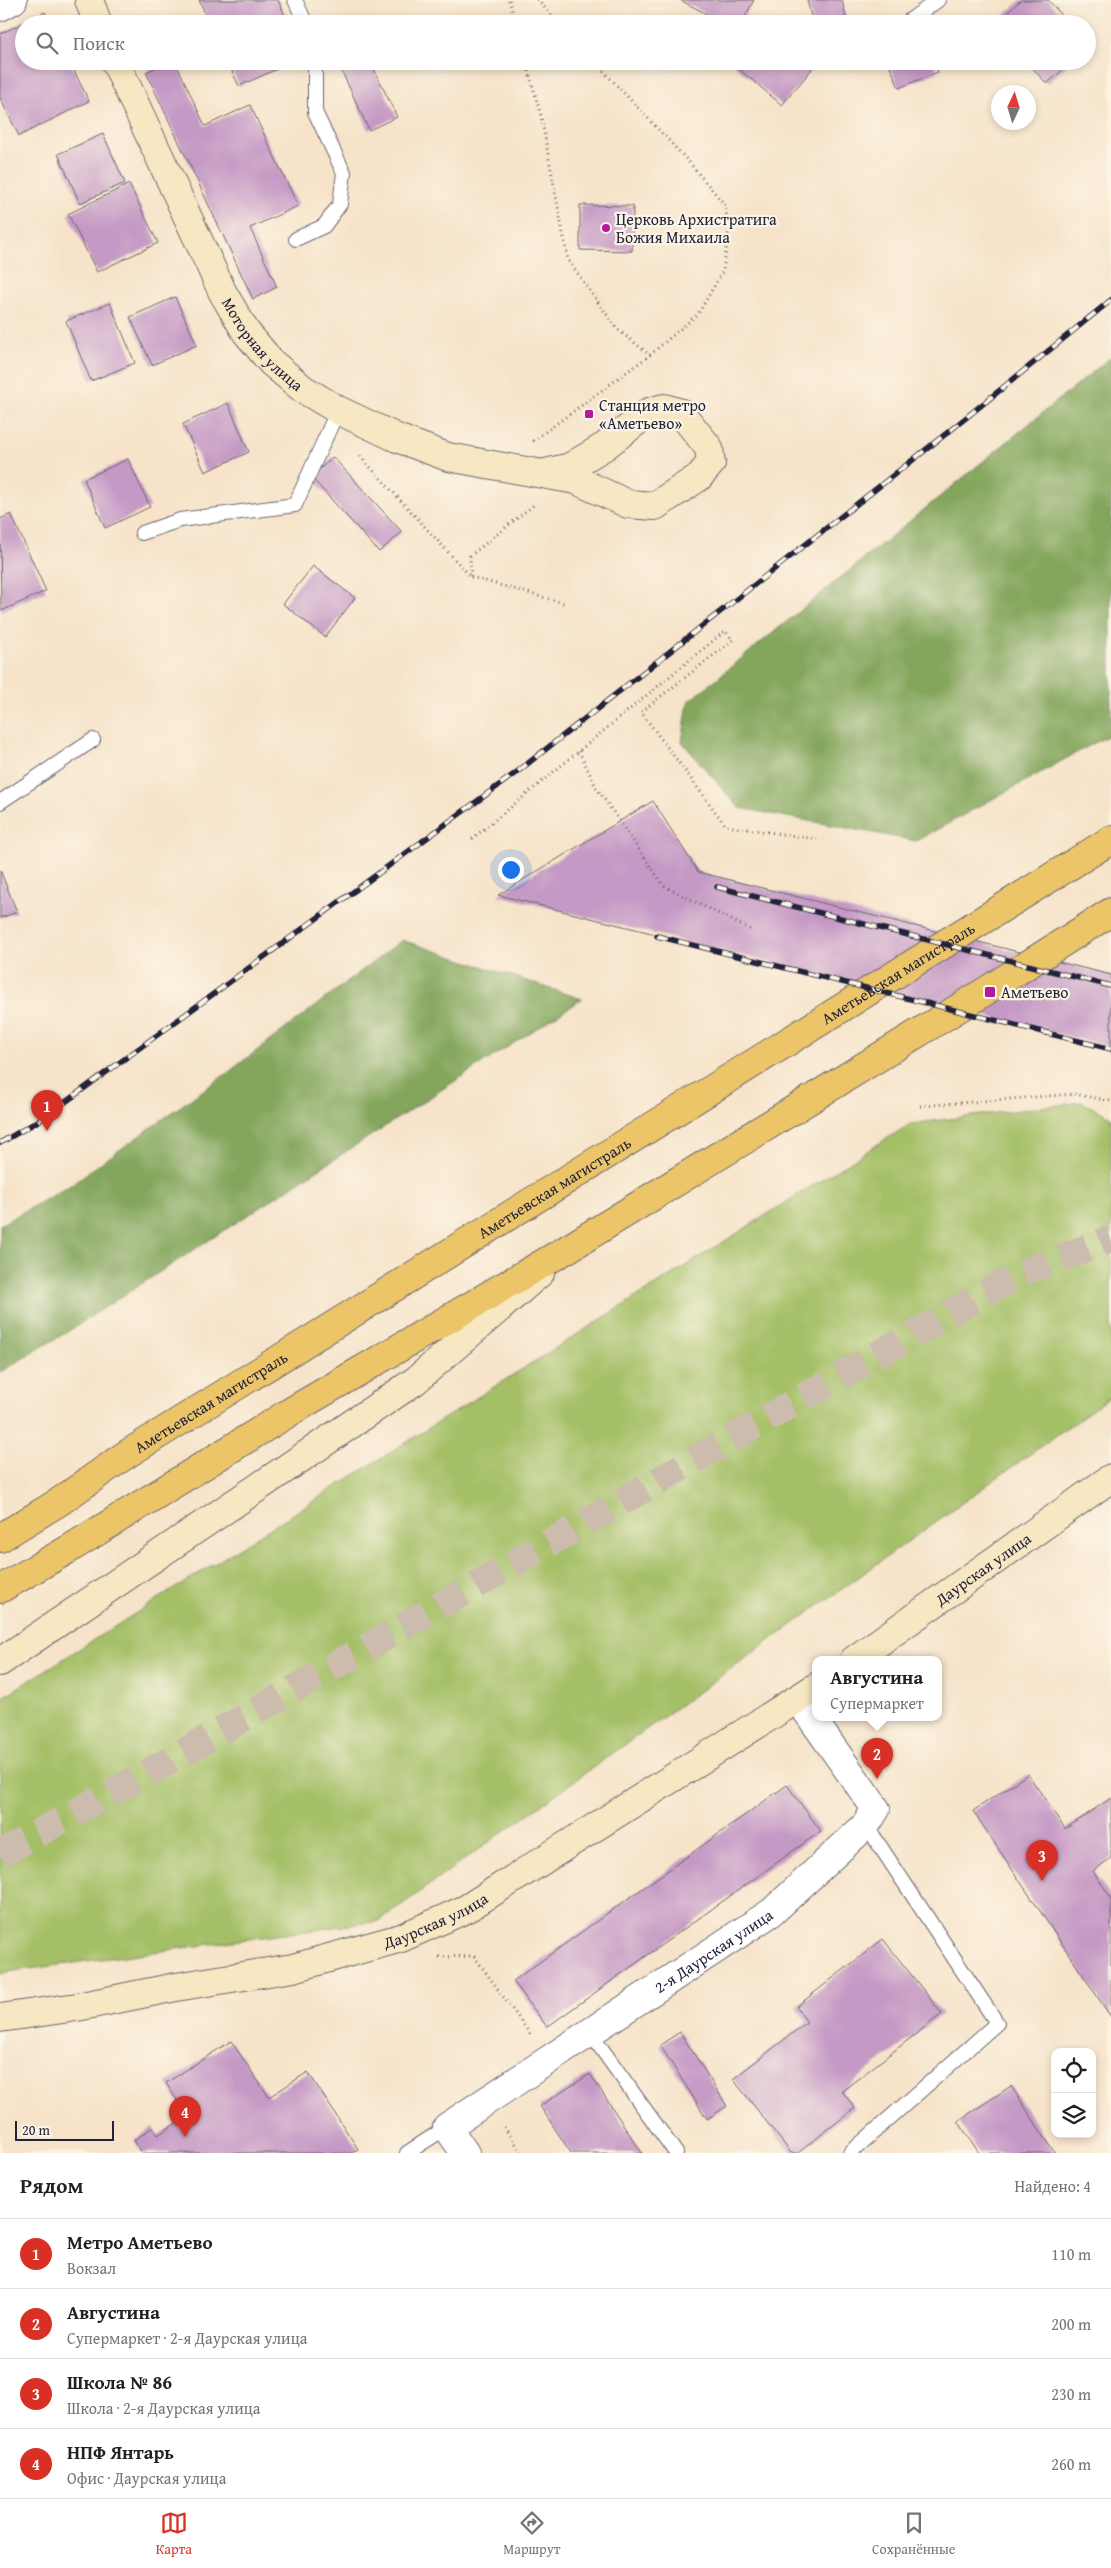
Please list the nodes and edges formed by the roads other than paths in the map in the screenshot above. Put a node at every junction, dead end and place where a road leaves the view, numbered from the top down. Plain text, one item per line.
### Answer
1 (13, 0) edge
2 (89, 0) edge
3 (295, 0) edge
4 (938, 0) edge
5 (0, 7) edge
6 (95, 15) edge
7 (302, 15) edge
8 (917, 15) edge
9 (120, 70) edge
10 (314, 70) edge
11 (296, 239) dead end
12 (334, 417) junction
13 (545, 473) junction
14 (142, 533) dead end
15 (93, 740) dead end
16 (0, 802) edge
17 (1111, 840) edge
18 (1111, 912) edge
19 (569, 1248) junction
20 (1111, 1478) edge
21 (59, 1502) junction
22 (0, 1520) edge
23 (0, 1538) edge
24 (0, 1589) edge
25 (860, 1656) edge
26 (0, 1662) edge
27 (807, 1693) edge
28 (824, 1721) edge
29 (866, 1826) junction
30 (0, 2018) edge
31 (591, 2034) junction
32 (447, 2127) junction
33 (407, 2153) edge
34 (465, 2153) edge
35 (676, 2153) edge
36 (850, 2153) edge

1 - 5 street
2 - 6 street
3 - 7 lane
4 - 8 lane
9 - 12 street, Моторная улица
10 - 11 lane
12 - 13 street, Моторная улица
12 - 14 lane
13 - 13 street, Моторная улица
15 - 16 lane
17 - 21 main road, Аметьевская магистраль
18 - 19 main road
19 - 24 main road
19 - 26 street
20 - 25 street, Даурская улица
21 - 22 main road
21 - 23 main road, Аметьевская магистраль
27 - 30 street, Даурская улица
28 - 29 street, 2-я Даурская улица
29 - 31 street, 2-я Даурская улица
29 - 36 lane
31 - 32 street, 2-я Даурская улица
31 - 35 lane
32 - 33 lane
32 - 34 street

